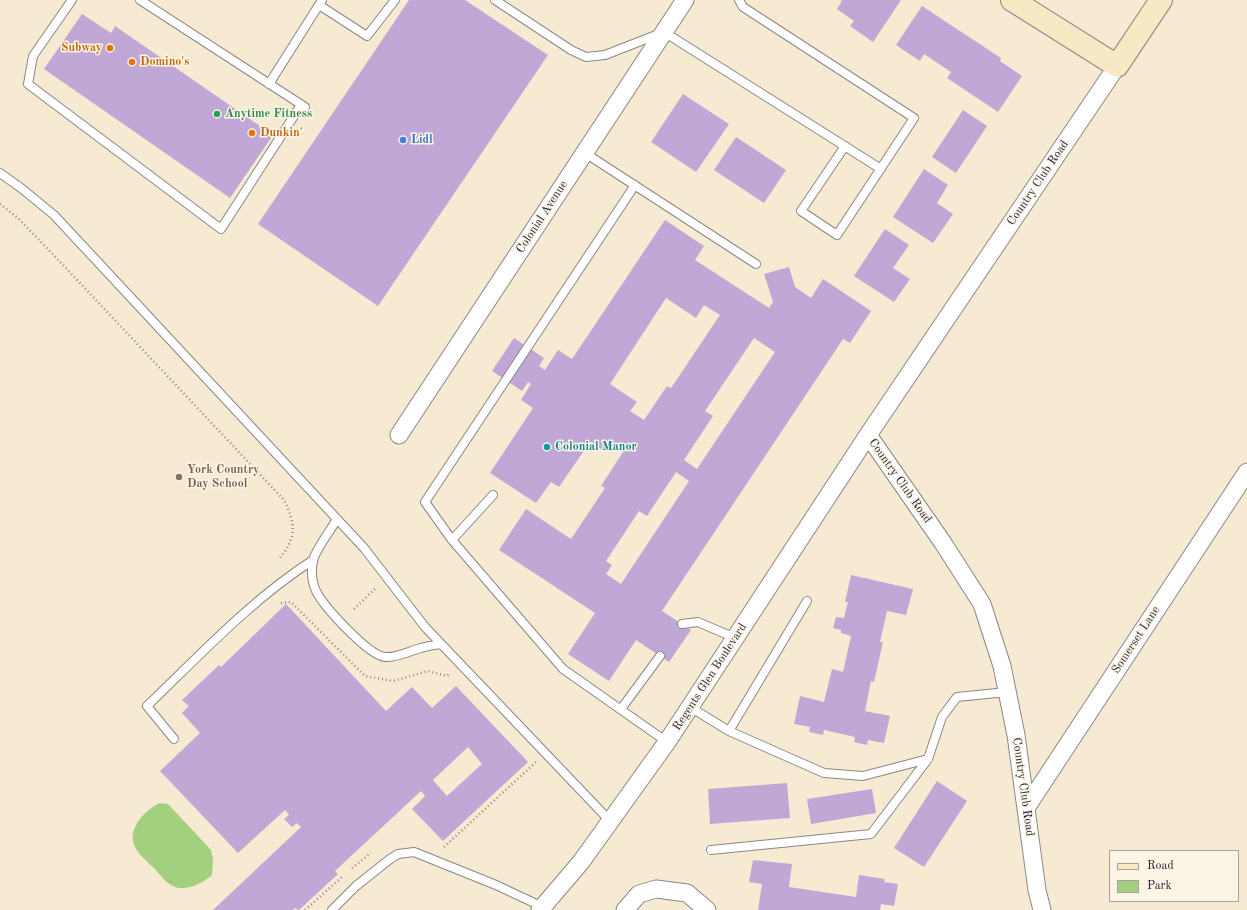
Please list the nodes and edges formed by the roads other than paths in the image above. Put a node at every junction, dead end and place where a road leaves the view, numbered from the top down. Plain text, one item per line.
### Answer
1 (72, 0) edge
2 (140, 0) edge
3 (395, 0) edge
4 (496, 0) edge
5 (686, 0) edge
6 (739, 0) edge
7 (1012, 0) edge
8 (1161, 0) edge
9 (321, 3) edge
10 (664, 32) junction
11 (1117, 66) junction
12 (269, 84) junction
13 (845, 146) junction
14 (585, 153) junction
15 (881, 168) junction
16 (0, 173) edge
17 (635, 185) junction
18 (756, 264) dead end
19 (399, 435) dead end
20 (868, 435) junction
21 (1247, 472) edge
22 (493, 495) dead end
23 (337, 519) junction
24 (452, 540) junction
25 (313, 560) junction
26 (807, 601) dead end
27 (682, 624) dead end
28 (735, 638) junction
29 (442, 644) junction
30 (660, 656) dead end
31 (1007, 692) junction
32 (690, 707) junction
33 (621, 709) junction
34 (729, 731) junction
35 (174, 739) dead end
36 (667, 742) junction
37 (928, 759) junction
38 (1026, 808) junction
39 (611, 822) junction
40 (711, 850) dead end
41 (541, 908) edge
42 (332, 910) edge
43 (625, 910) edge
44 (707, 910) edge
45 (1042, 910) edge

1 - 12 lane
2 - 12 lane
3 - 9 lane
4 - 10 lane
5 - 10 street, Colonial Avenue
6 - 15 lane
7 - 11 main road
8 - 11 main road, Country Club Road
9 - 12 lane
10 - 13 lane
10 - 14 street, Colonial Avenue
11 - 20 street, Country Club Road
13 - 15 lane
13 - 15 lane
14 - 17 lane
14 - 19 street, Colonial Avenue
16 - 23 lane
17 - 18 lane
17 - 24 lane
20 - 28 street, Regents Glen Boulevard
20 - 31 street, Country Club Road
21 - 38 street, Somerset Lane
22 - 24 lane
23 - 25 lane
23 - 29 lane
24 - 33 lane
25 - 29 lane
25 - 35 lane
26 - 34 lane
27 - 28 lane
28 - 32 street, Regents Glen Boulevard
29 - 39 lane
30 - 33 lane
31 - 37 lane
31 - 38 street, Country Club Road
32 - 34 lane
32 - 36 street, Regents Glen Boulevard
33 - 36 lane
34 - 37 lane
36 - 39 street, Regents Glen Boulevard
37 - 40 lane
38 - 45 street, Country Club Road
39 - 41 street, Regents Glen Boulevard
41 - 42 lane
43 - 44 street

